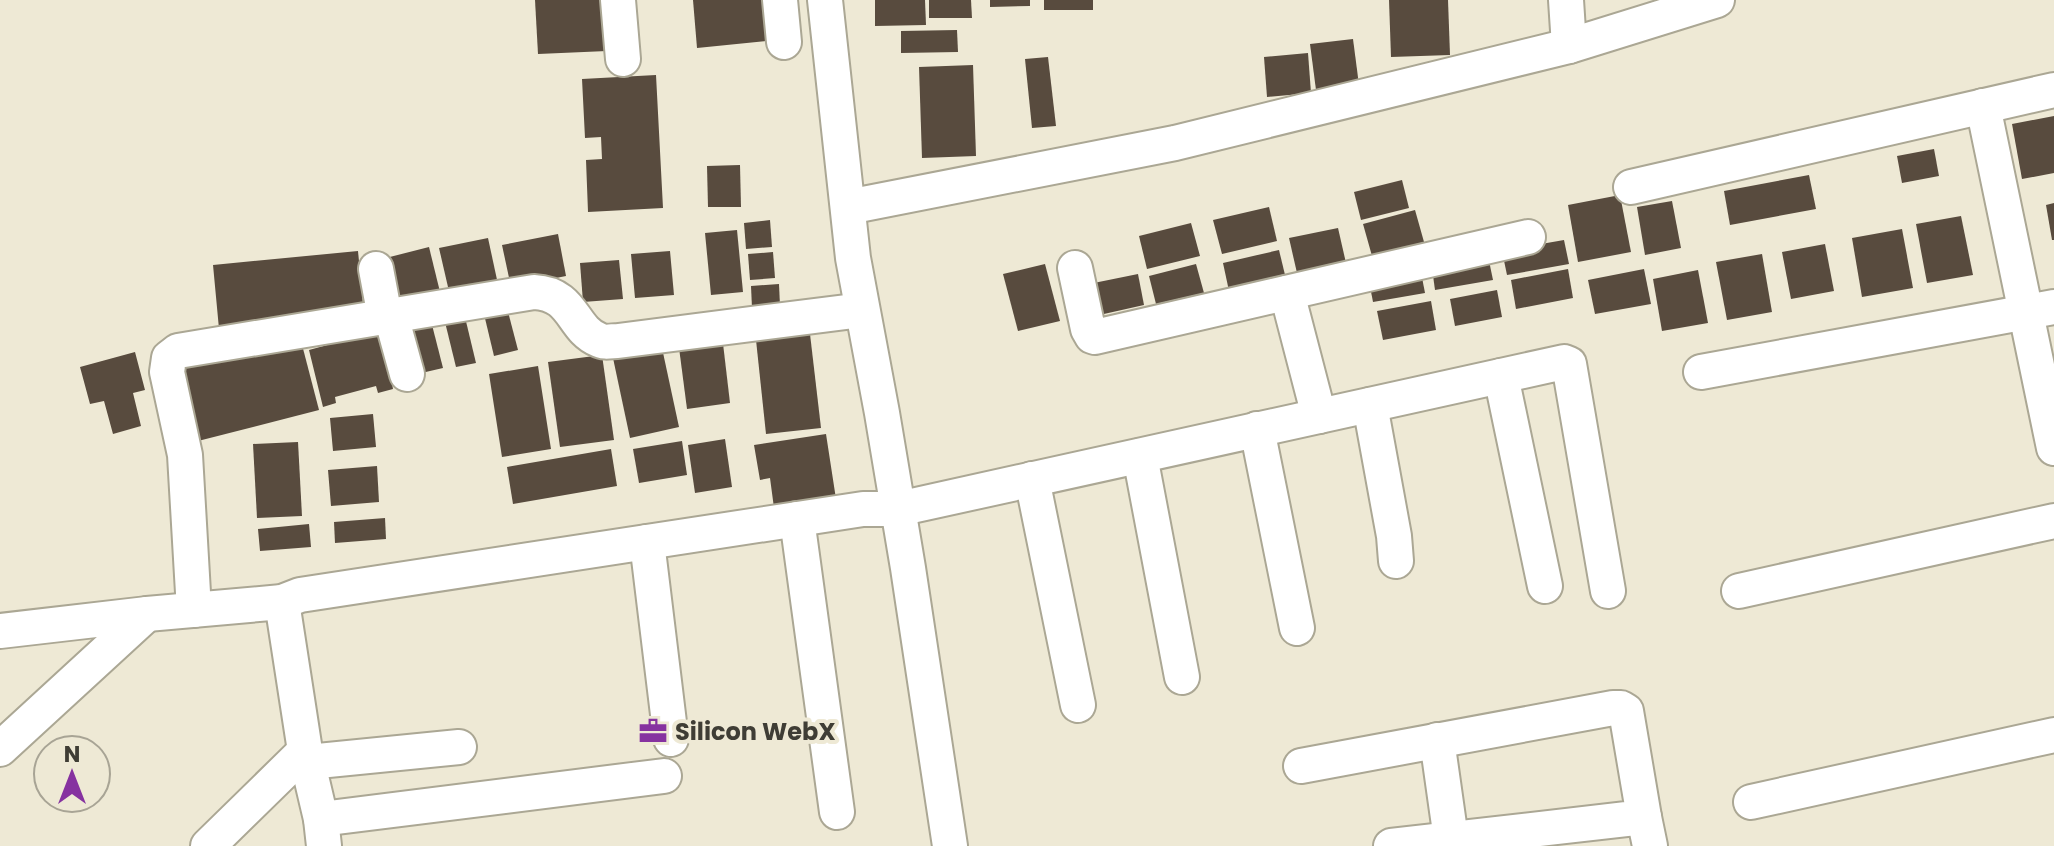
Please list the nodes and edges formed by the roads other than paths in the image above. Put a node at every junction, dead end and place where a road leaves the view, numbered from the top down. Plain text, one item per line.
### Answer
1 (618, 0) edge
2 (780, 0) edge
3 (825, 0) edge
4 (1566, 0) edge
5 (1717, 0) edge
6 (784, 42) dead end
7 (1569, 46) junction
8 (623, 59) dead end
9 (2054, 90) edge
10 (1983, 106) junction
11 (1631, 187) dead end
12 (848, 207) junction
13 (1528, 237) dead end
14 (1075, 268) dead end
15 (376, 269) dead end
16 (1287, 293) junction
17 (862, 310) junction
18 (2040, 310) edge
19 (388, 316) junction
20 (1701, 372) dead end
21 (407, 374) dead end
22 (1501, 376) junction
23 (1370, 405) junction
24 (1319, 416) junction
25 (1257, 429) junction
26 (2054, 448) edge
27 (1140, 456) junction
28 (1032, 479) junction
29 (898, 509) junction
30 (797, 519) junction
31 (2054, 521) edge
32 (647, 542) junction
33 (1396, 561) dead end
34 (1545, 586) dead end
35 (1608, 591) dead end
36 (1739, 591) dead end
37 (282, 602) junction
38 (194, 610) junction
39 (147, 614) junction
40 (1297, 628) dead end
41 (0, 631) edge
42 (1182, 677) dead end
43 (1078, 705) dead end
44 (2054, 735) edge
45 (671, 739) dead end
46 (1437, 740) junction
47 (459, 747) dead end
48 (0, 749) edge
49 (306, 757) junction
50 (1301, 766) dead end
51 (664, 776) dead end
52 (1751, 802) dead end
53 (837, 812) dead end
54 (1647, 831) edge
55 (323, 832) edge
56 (1458, 841) edge
57 (208, 846) edge
58 (950, 846) edge
59 (1391, 846) edge

1 - 8 street
2 - 6 street
3 - 12 street
4 - 7 street
5 - 7 street
7 - 12 street
9 - 10 street
10 - 11 street
10 - 18 street
12 - 17 street
13 - 16 street
14 - 16 street
15 - 19 street
16 - 24 street
17 - 19 street
17 - 29 street
18 - 20 street
18 - 26 street
19 - 21 street
19 - 38 street
22 - 23 street
22 - 34 street
22 - 35 street
23 - 24 street
23 - 33 street
24 - 25 street
25 - 27 street
25 - 40 street
27 - 28 street
27 - 42 street
28 - 29 street
28 - 43 street
29 - 30 street
29 - 58 street
30 - 32 street
30 - 53 street
31 - 36 street
32 - 37 street
32 - 45 street
37 - 38 street
37 - 49 street
38 - 39 street
39 - 41 street
39 - 48 street
44 - 52 street
46 - 50 street
46 - 54 street
46 - 56 street
47 - 49 street
49 - 55 street
49 - 57 street
51 - 55 street
54 - 56 street
56 - 59 street

